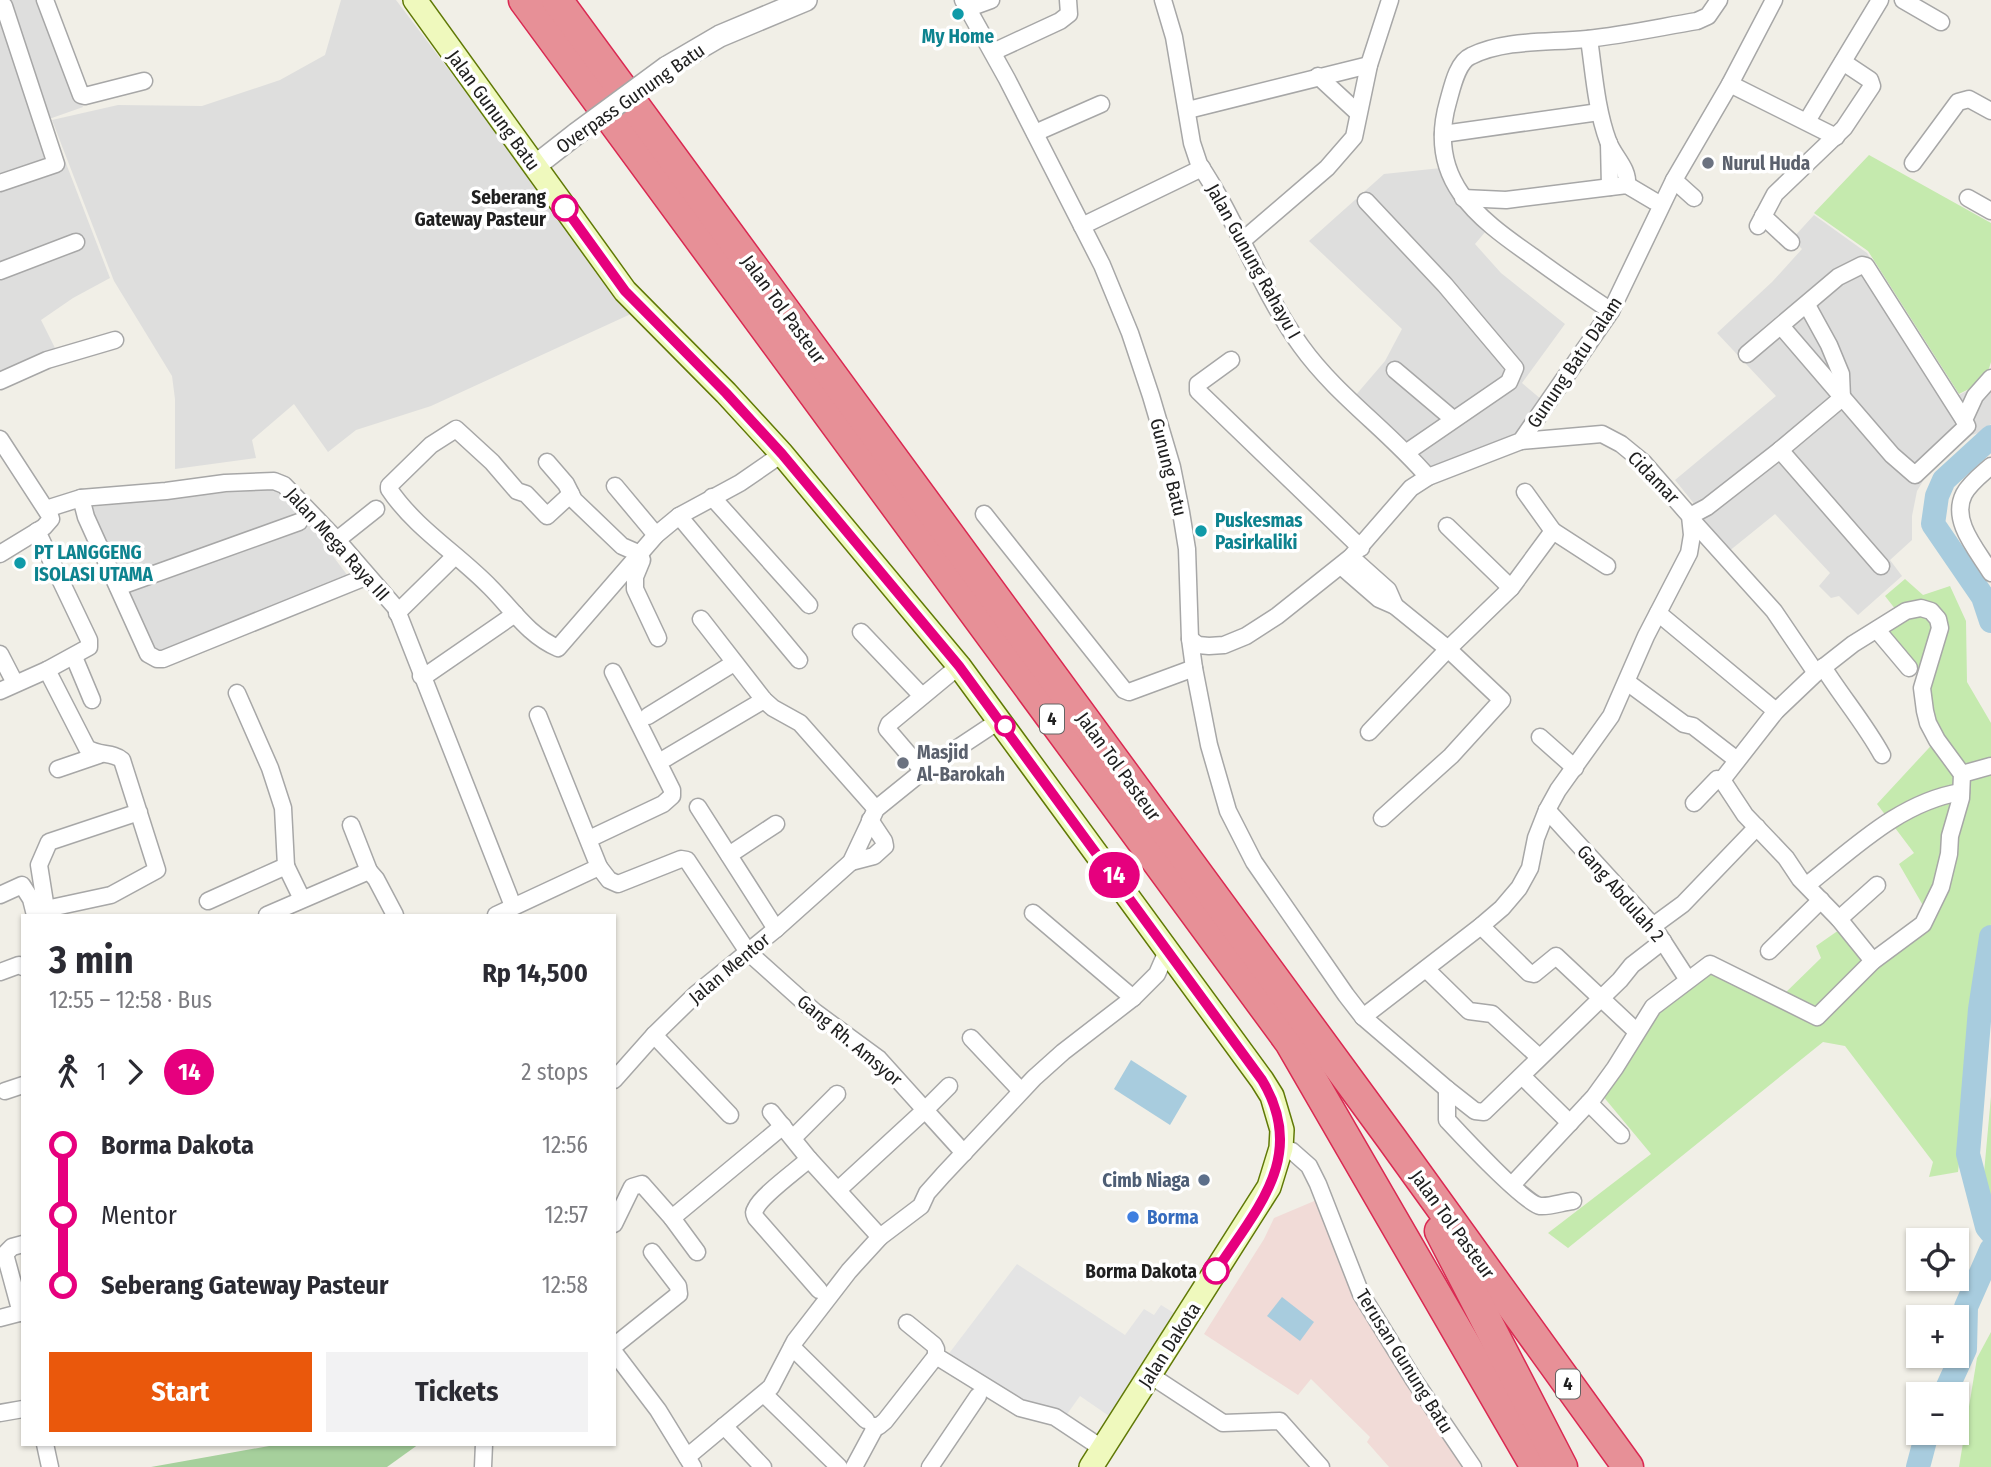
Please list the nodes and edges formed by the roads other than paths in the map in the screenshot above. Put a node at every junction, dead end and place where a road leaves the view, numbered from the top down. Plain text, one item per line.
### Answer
1 (45, 0) edge
2 (415, 0) edge
3 (524, 0) edge
4 (556, 0) edge
5 (806, 0) edge
6 (991, 0) edge
7 (1068, 0) edge
8 (1163, 0) edge
9 (1390, 0) edge
10 (1719, 0) edge
11 (1774, 0) edge
12 (1880, 0) edge
13 (1903, 0) edge
14 (966, 4) edge
15 (4, 6) dead end
16 (1941, 22) dead end
17 (1589, 39) junction
18 (993, 52) junction
19 (1843, 62) junction
20 (1369, 65) junction
21 (1318, 76) junction
22 (144, 81) dead end
23 (1730, 84) junction
24 (1101, 104) dead end
25 (1188, 110) junction
26 (1991, 111) edge
27 (1599, 112) junction
28 (1358, 113) junction
29 (1807, 121) junction
30 (1035, 133) junction
31 (1443, 134) junction
32 (1836, 137) junction
33 (1609, 144) junction
34 (1913, 163) dead end
35 (535, 166) junction
36 (1202, 168) junction
37 (1674, 180) junction
38 (0, 183) edge
39 (1627, 185) junction
40 (1610, 187) junction
41 (1463, 198) junction
42 (1694, 198) dead end
43 (1968, 198) dead end
44 (1506, 200) junction
45 (1366, 201) dead end
46 (1654, 201) dead end
47 (1991, 211) edge
48 (1082, 226) junction
49 (1493, 228) junction
50 (1242, 241) junction
51 (1791, 242) dead end
52 (76, 243) dead end
53 (0, 271) edge
54 (1807, 305) junction
55 (1611, 311) junction
56 (1781, 326) junction
57 (115, 340) dead end
58 (1747, 354) dead end
59 (1231, 360) dead end
60 (1395, 370) dead end
61 (1991, 378) edge
62 (0, 381) edge
63 (1975, 396) junction
64 (1842, 398) junction
65 (1949, 399) junction
66 (1453, 419) junction
67 (1964, 420) junction
68 (0, 439) edge
69 (1521, 441) junction
70 (1780, 450) junction
71 (1407, 452) junction
72 (782, 454) junction
73 (547, 462) dead end
74 (1991, 466) edge
75 (1428, 477) junction
76 (615, 486) dead end
77 (1525, 492) dead end
78 (571, 494) junction
79 (81, 498) junction
80 (712, 498) junction
81 (46, 509) junction
82 (376, 509) dead end
83 (984, 514) dead end
84 (680, 516) junction
85 (1690, 518) junction
86 (299, 522) dead end
87 (1447, 526) dead end
88 (37, 531) junction
89 (1553, 531) junction
90 (656, 535) junction
91 (337, 540) junction
92 (638, 553) junction
93 (0, 554) edge
94 (455, 556) junction
95 (1351, 557) junction
96 (1607, 566) dead end
97 (1881, 566) dead end
98 (1991, 573) edge
99 (368, 576) junction
100 (118, 587) junction
101 (1511, 588) junction
102 (809, 605) dead end
103 (397, 613) junction
104 (1658, 613) junction
105 (515, 614) junction
106 (701, 619) dead end
107 (1877, 630) junction
108 (861, 632) dead end
109 (659, 638) dead end
110 (1190, 639) junction
111 (1447, 649) junction
112 (0, 654) edge
113 (74, 657) junction
114 (799, 660) dead end
115 (734, 663) junction
116 (959, 666) junction
117 (1194, 668) junction
118 (1909, 668) dead end
119 (47, 670) junction
120 (1820, 670) junction
121 (613, 672) dead end
122 (421, 676) junction
123 (1627, 682) junction
124 (15, 683) junction
125 (0, 691) edge
126 (237, 693) dead end
127 (922, 696) junction
128 (92, 700) dead end
129 (764, 700) junction
130 (1776, 711) junction
131 (538, 715) dead end
132 (648, 716) dead end
133 (1000, 720) junction
134 (1368, 733) dead end
135 (1539, 737) dead end
136 (99, 754) junction
137 (1882, 755) dead end
138 (666, 758) dead end
139 (1737, 760) junction
140 (1991, 766) edge
141 (1574, 768) junction
142 (58, 769) dead end
143 (923, 771) junction
144 (1962, 774) junction
145 (1722, 780) junction
146 (1961, 792) junction
147 (1694, 803) dead end
148 (698, 807) dead end
149 (1547, 810) junction
150 (139, 812) junction
151 (873, 815) junction
152 (1382, 818) dead end
153 (776, 824) dead end
154 (351, 825) dead end
155 (1757, 827) junction
156 (589, 839) junction
157 (729, 855) junction
158 (851, 862) junction
159 (286, 866) junction
160 (598, 867) junction
161 (369, 871) junction
162 (1807, 885) junction
163 (1877, 885) dead end
164 (0, 895) edge
165 (302, 899) junction
166 (1821, 900) junction
167 (208, 901) dead end
168 (513, 906) junction
169 (1033, 913) dead end
170 (35, 914) edge
171 (269, 914) edge
172 (394, 914) edge
173 (498, 914) edge
174 (1839, 919) junction
175 (1481, 926) junction
176 (1653, 926) junction
177 (776, 929) junction
178 (1662, 941) junction
179 (1168, 949) junction
180 (1769, 951) dead end
181 (748, 952) junction
182 (1872, 961) junction
183 (21, 966) edge
184 (1426, 969) junction
185 (0, 972) edge
186 (1688, 980) junction
187 (1133, 998) junction
188 (1601, 999) junction
189 (1363, 1017) junction
190 (1636, 1031) junction
191 (654, 1035) junction
192 (971, 1038) dead end
193 (1539, 1057) junction
194 (1522, 1076) junction
195 (616, 1078) edge
196 (21, 1086) edge
197 (950, 1086) dead end
198 (1447, 1089) junction
199 (5, 1091) dead end
200 (1021, 1091) junction
201 (837, 1094) dead end
202 (1589, 1102) junction
203 (925, 1110) junction
204 (771, 1112) dead end
205 (730, 1115) dead end
206 (1570, 1124) junction
207 (788, 1132) junction
208 (1621, 1135) dead end
209 (1391, 1138) junction
210 (1281, 1148) junction
211 (964, 1153) junction
212 (809, 1159) junction
213 (1512, 1185) junction
214 (838, 1190) junction
215 (1573, 1201) dead end
216 (673, 1218) junction
217 (616, 1220) edge
218 (880, 1237) junction
219 (21, 1245) edge
220 (652, 1252) dead end
221 (697, 1252) dead end
222 (819, 1290) dead end
223 (21, 1310) edge
224 (21, 1313) edge
225 (0, 1318) edge
226 (907, 1323) dead end
227 (616, 1344) edge
228 (792, 1347) junction
229 (616, 1355) edge
230 (936, 1356) junction
231 (1150, 1375) junction
232 (764, 1394) junction
233 (978, 1396) dead end
234 (21, 1409) edge
235 (0, 1413) edge
236 (871, 1425) junction
237 (724, 1426) junction
238 (45, 1446) edge
239 (484, 1446) edge
240 (1095, 1462) edge
241 (691, 1464) edge
242 (839, 1466) edge
243 (50, 1467) edge
244 (483, 1467) edge
245 (763, 1467) edge
246 (854, 1467) edge
247 (930, 1467) edge
248 (1321, 1467) edge
249 (1474, 1467) edge
250 (1536, 1467) edge
251 (1562, 1467) edge
252 (1628, 1467) edge

1 - 22 street
2 - 35 main road, Jalan Gunung Batu
3 - 250 highway, Jalan Tol Pasteur / 4
4 - 209 highway, Jalan Tol Pasteur / 4
5 - 35 street, Overpass Gunung Batu, bridge
6 - 14 street
7 - 18 street
8 - 25 street, Jalan Gunung Rahayu I
9 - 20 street
10 - 17 street
11 - 23 street, Gunung Batu Dalam
12 - 19 street
13 - 16 street
14 - 18 street, Gunung Batu
15 - 38 street
17 - 27 street
17 - 31 street
18 - 30 street, Gunung Batu
19 - 29 street
19 - 32 street
20 - 21 street
20 - 28 street
21 - 25 street
21 - 28 street
23 - 29 street
23 - 37 street, Gunung Batu Dalam
24 - 30 street
25 - 36 street, Jalan Gunung Rahayu I
26 - 34 street
27 - 31 street
27 - 33 street
28 - 50 street
29 - 32 street
30 - 48 street, Gunung Batu
31 - 41 street
32 - 51 street
33 - 39 street
33 - 40 street
35 - 72 main road, Jalan Gunung Batu
36 - 48 street
36 - 50 street, Jalan Gunung Rahayu I
37 - 42 street
37 - 55 street, Gunung Batu Dalam
39 - 40 street
39 - 46 street
40 - 44 street
41 - 44 street
41 - 49 street
43 - 47 street
44 - 49 street
45 - 66 street
48 - 110 street, Gunung Batu
49 - 55 street
50 - 71 street, Jalan Gunung Rahayu I
52 - 53 street
54 - 56 street
54 - 64 street
54 - 65 street
55 - 69 street, Gunung Batu Dalam
56 - 58 street
56 - 64 street
57 - 62 street
59 - 95 street
60 - 66 street
61 - 63 street
63 - 65 street
63 - 67 street
64 - 67 street
64 - 70 street
65 - 67 street
66 - 71 street
68 - 81 street
69 - 75 street, Gunung Batu Dalam
69 - 85 street, Cidamar
70 - 85 street
70 - 97 street
71 - 75 street, Jalan Gunung Rahayu I
72 - 80 street
72 - 116 main road, Jalan Gunung Batu
73 - 78 street
74 - 98 street
75 - 95 street, Gunung Batu Dalam
76 - 90 street
77 - 89 street
78 - 92 street
78 - 94 street
79 - 81 street, Jalan Mega Raya III
79 - 91 street, Jalan Mega Raya III
79 - 100 street
80 - 84 street
80 - 102 street
81 - 88 street
82 - 91 street
83 - 117 street
84 - 90 street
84 - 114 street
85 - 104 street, Cidamar
85 - 120 street
86 - 100 street
87 - 101 street
88 - 93 street
88 - 113 street
89 - 96 street
89 - 101 street
90 - 92 street
91 - 99 street, Jalan Mega Raya III
92 - 105 street
92 - 109 street
94 - 103 street
94 - 105 street
95 - 110 street, Gunung Batu Dalam
95 - 111 street
99 - 100 street
99 - 103 street, Jalan Mega Raya III
101 - 111 street
103 - 122 street, Jalan Mega Raya III
104 - 123 street, Cidamar
104 - 130 street
105 - 122 street
106 - 115 street
107 - 118 street
107 - 120 street
107 - 144 street
108 - 127 street
110 - 117 street, Gunung Batu
111 - 134 street
111 - 152 street
112 - 124 street
113 - 119 street
113 - 128 street
115 - 129 street
115 - 132 street
116 - 127 street
116 - 133 main road, Jalan Gunung Batu
117 - 189 street, Gunung Batu
119 - 124 street
119 - 136 street
120 - 130 street
120 - 137 street
121 - 156 street
122 - 168 street, Jalan Mega Raya III
123 - 139 street
123 - 141 street, Cidamar
124 - 125 street
126 - 159 street
127 - 143 street
129 - 138 street
129 - 151 street
130 - 139 street
131 - 156 street
133 - 143 street, Jalan Mentor
133 - 179 main road, Jalan Gunung Batu
135 - 141 street
136 - 142 street
136 - 150 street
139 - 145 street
140 - 144 street
141 - 149 street, Cidamar
143 - 151 street, Jalan Mentor
144 - 146 street
145 - 147 street
145 - 155 street
146 - 162 street
146 - 182 street
148 - 157 street
149 - 175 street, Cidamar
149 - 176 street, Gang Abdulah 2
150 - 150 street
151 - 158 street, Jalan Mentor
151 - 158 street, Jalan Mentor
153 - 157 street
154 - 161 street
155 - 162 street
155 - 176 street
156 - 160 street
157 - 177 street
158 - 177 street, Jalan Mentor
159 - 165 street
159 - 167 street
160 - 168 street
160 - 181 street, Gang Rh. Amsyor
161 - 165 street
161 - 172 street
162 - 166 street
163 - 174 street
164 - 170 street
165 - 171 street
166 - 174 street
166 - 180 street
168 - 173 street
169 - 187 street
174 - 182 street
175 - 184 street, Cidamar
175 - 188 street
176 - 178 street, Gang Abdulah 2
177 - 181 street, Jalan Mentor
178 - 186 street, Gang Abdulah 2
178 - 188 street
179 - 187 street
179 - 210 main road, Jalan Gunung Batu
181 - 191 street, Jalan Mentor
181 - 203 street, Gang Rh. Amsyor
182 - 186 street
183 - 185 street
184 - 189 street, Cidamar
184 - 193 street
186 - 190 street
187 - 200 street
188 - 190 street
188 - 193 street
189 - 198 street, Gunung Batu
190 - 202 street
191 - 195 street, Jalan Mentor
191 - 205 street
192 - 200 street
193 - 194 street
194 - 198 street, Gunung Batu
194 - 206 street
196 - 199 street
197 - 203 street
198 - 213 street
200 - 211 street
201 - 207 street
202 - 206 street
202 - 208 street
203 - 211 street, Gang Rh. Amsyor
203 - 214 street
204 - 207 street
206 - 213 street
207 - 212 street
207 - 216 street
209 - 251 highway
209 - 252 highway, Jalan Tol Pasteur / 4
210 - 231 main road, Jalan Dakota
210 - 249 street, Terusan Gunung Batu
211 - 218 street
212 - 214 street
212 - 222 street
213 - 215 street
214 - 218 street
216 - 217 street
216 - 221 street
218 - 228 street
219 - 223 street
220 - 227 street
224 - 225 street
226 - 230 street
228 - 232 street
228 - 236 street
229 - 241 street
230 - 236 street
230 - 240 street
231 - 240 main road, Jalan Dakota
231 - 248 street
232 - 237 street
232 - 242 street
233 - 247 street
234 - 235 street
236 - 246 street
237 - 241 street
237 - 245 street
238 - 243 street
239 - 244 street

